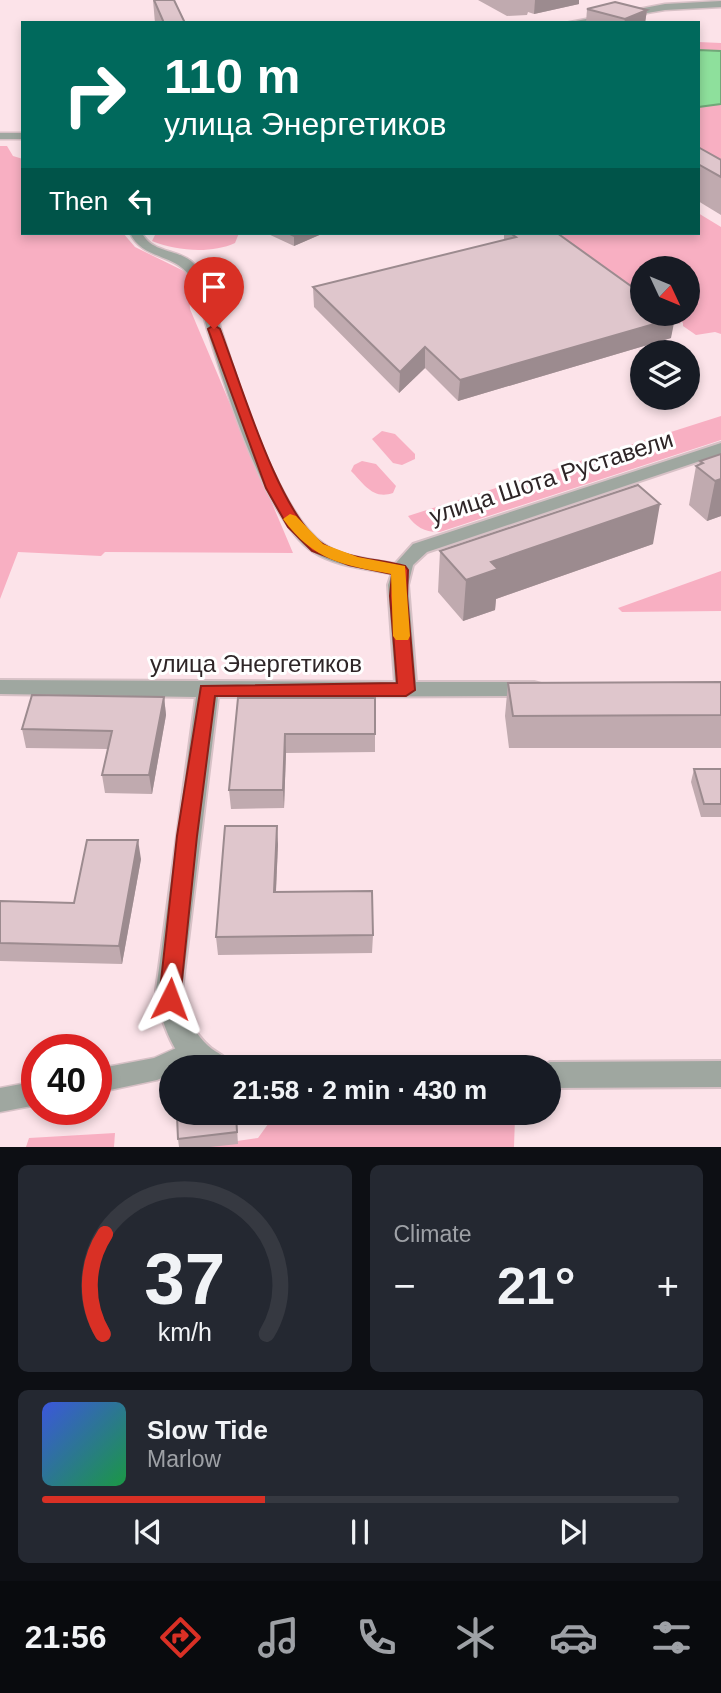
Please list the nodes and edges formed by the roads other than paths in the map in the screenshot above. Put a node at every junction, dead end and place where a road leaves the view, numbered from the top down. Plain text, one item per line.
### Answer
1 (721, 4) edge
2 (581, 21) edge
3 (0, 136) edge
4 (21, 136) edge
5 (137, 235) edge
6 (721, 448) edge
7 (400, 570) junction
8 (0, 687) edge
9 (556, 689) edge
10 (208, 690) junction
11 (406, 690) junction
12 (194, 1051) junction
13 (200, 1055) edge
14 (721, 1074) edge
15 (561, 1075) edge
16 (112, 1078) edge
17 (21, 1096) edge
18 (0, 1100) edge

1 - 2 street
3 - 4 street
5 - 7 street
6 - 7 street, улица Шота Руставели
7 - 11 street
8 - 10 street, улица Энергетиков
9 - 11 street, улица Энергетиков
10 - 11 street, улица Энергетиков
10 - 12 street
12 - 13 street
12 - 16 street
14 - 15 street
17 - 18 street

